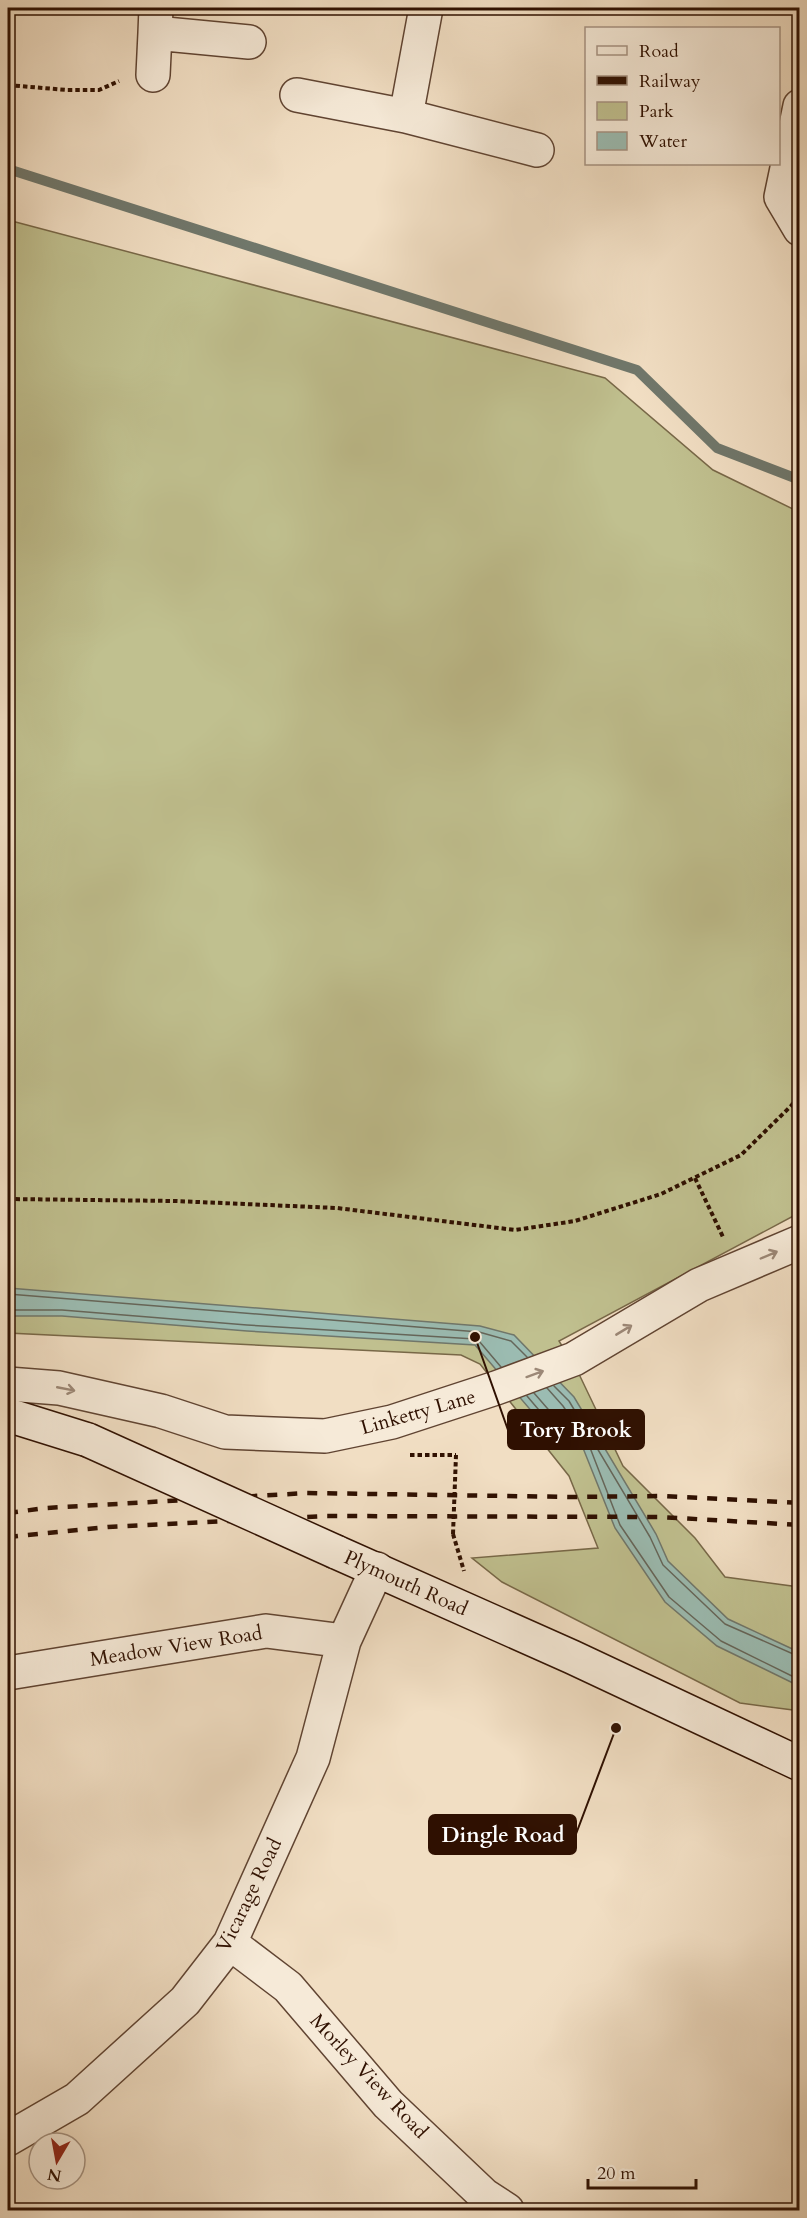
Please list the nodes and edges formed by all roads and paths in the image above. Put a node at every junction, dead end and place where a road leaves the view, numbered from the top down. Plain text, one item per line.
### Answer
1 (426, 8) edge
2 (156, 20) edge
3 (249, 42) dead end
4 (153, 75) joint
5 (8, 85) edge
6 (297, 95) dead end
7 (800, 106) edge
8 (406, 117) junction
9 (537, 150) dead end
10 (800, 229) edge
11 (800, 1086) edge
12 (695, 1178) junction
13 (8, 1199) edge
14 (800, 1242) edge
15 (738, 1268) junction
16 (8, 1384) edge
17 (8, 1414) edge
18 (456, 1455) dead end
19 (453, 1534) dead end
20 (377, 1569) junction
21 (345, 1641) junction
22 (8, 1674) edge
23 (800, 1764) edge
24 (230, 1943) junction
25 (8, 2139) edge
26 (507, 2211) edge

1 - 8 street
2 - 3 street
2 - 4 street
4 - 5 path
6 - 8 street
7 - 10 street
8 - 9 street
11 - 12 path
12 - 13 path
12 - 15 path
15 -> 14 street, Linketty Lane
16 -> 15 street, Linketty Lane
17 - 20 street, Plymouth Road, bridge
18 - 19 path, bridge
20 - 21 street, Vicarage Road
20 - 23 street, Plymouth Road
21 - 22 street, Meadow View Road
21 - 24 street, Vicarage Road
24 - 25 street, Vicarage Road
24 - 26 street, Morley View Road

